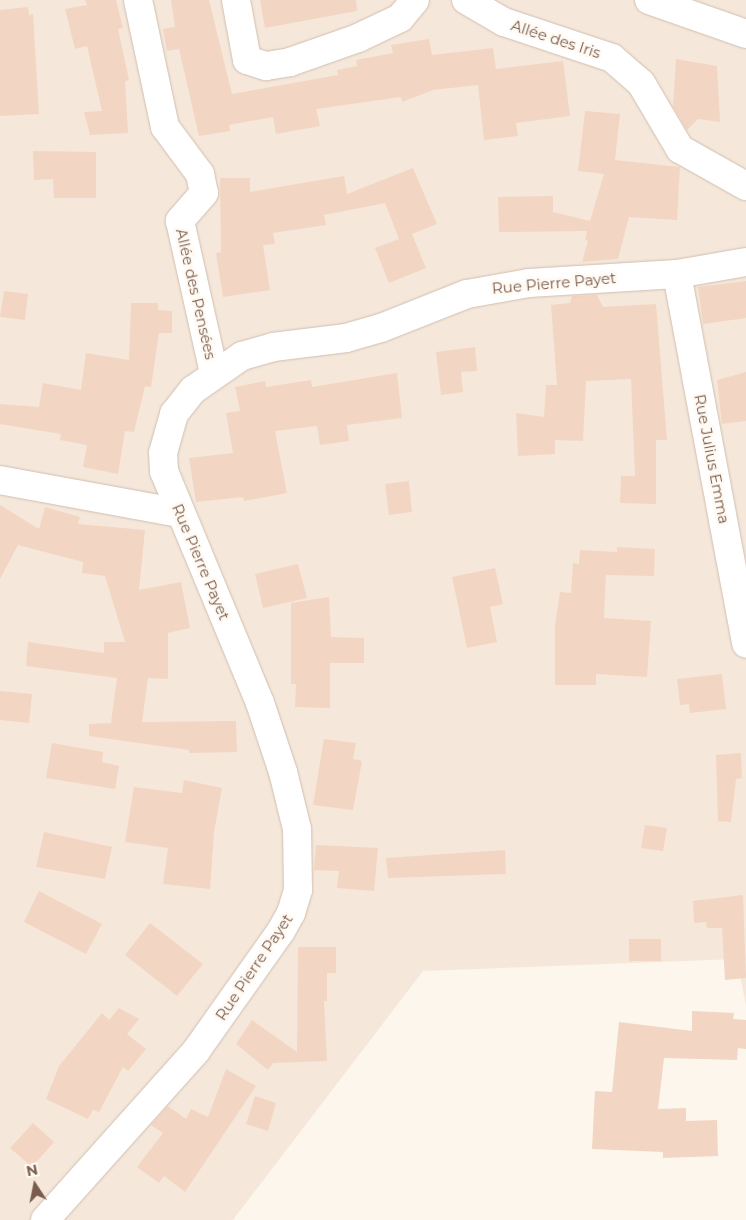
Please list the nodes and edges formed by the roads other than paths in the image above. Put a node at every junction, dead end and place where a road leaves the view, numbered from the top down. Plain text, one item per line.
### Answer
1 (138, 0) edge
2 (236, 0) edge
3 (415, 0) edge
4 (466, 0) edge
5 (649, 0) edge
6 (746, 34) edge
7 (746, 186) edge
8 (746, 262) edge
9 (677, 274) junction
10 (214, 373) junction
11 (0, 480) edge
12 (179, 513) junction
13 (746, 644) edge
14 (46, 1220) edge

1 - 10 street, Allée des Pensées
2 - 3 street
4 - 7 street, Allée des Iris
5 - 6 street
8 - 9 street, Rue Pierre Payet
9 - 10 street, Rue Pierre Payet
9 - 13 street, Rue Julius Emma
10 - 12 street, Rue Pierre Payet
11 - 12 street
12 - 14 street, Rue Pierre Payet

